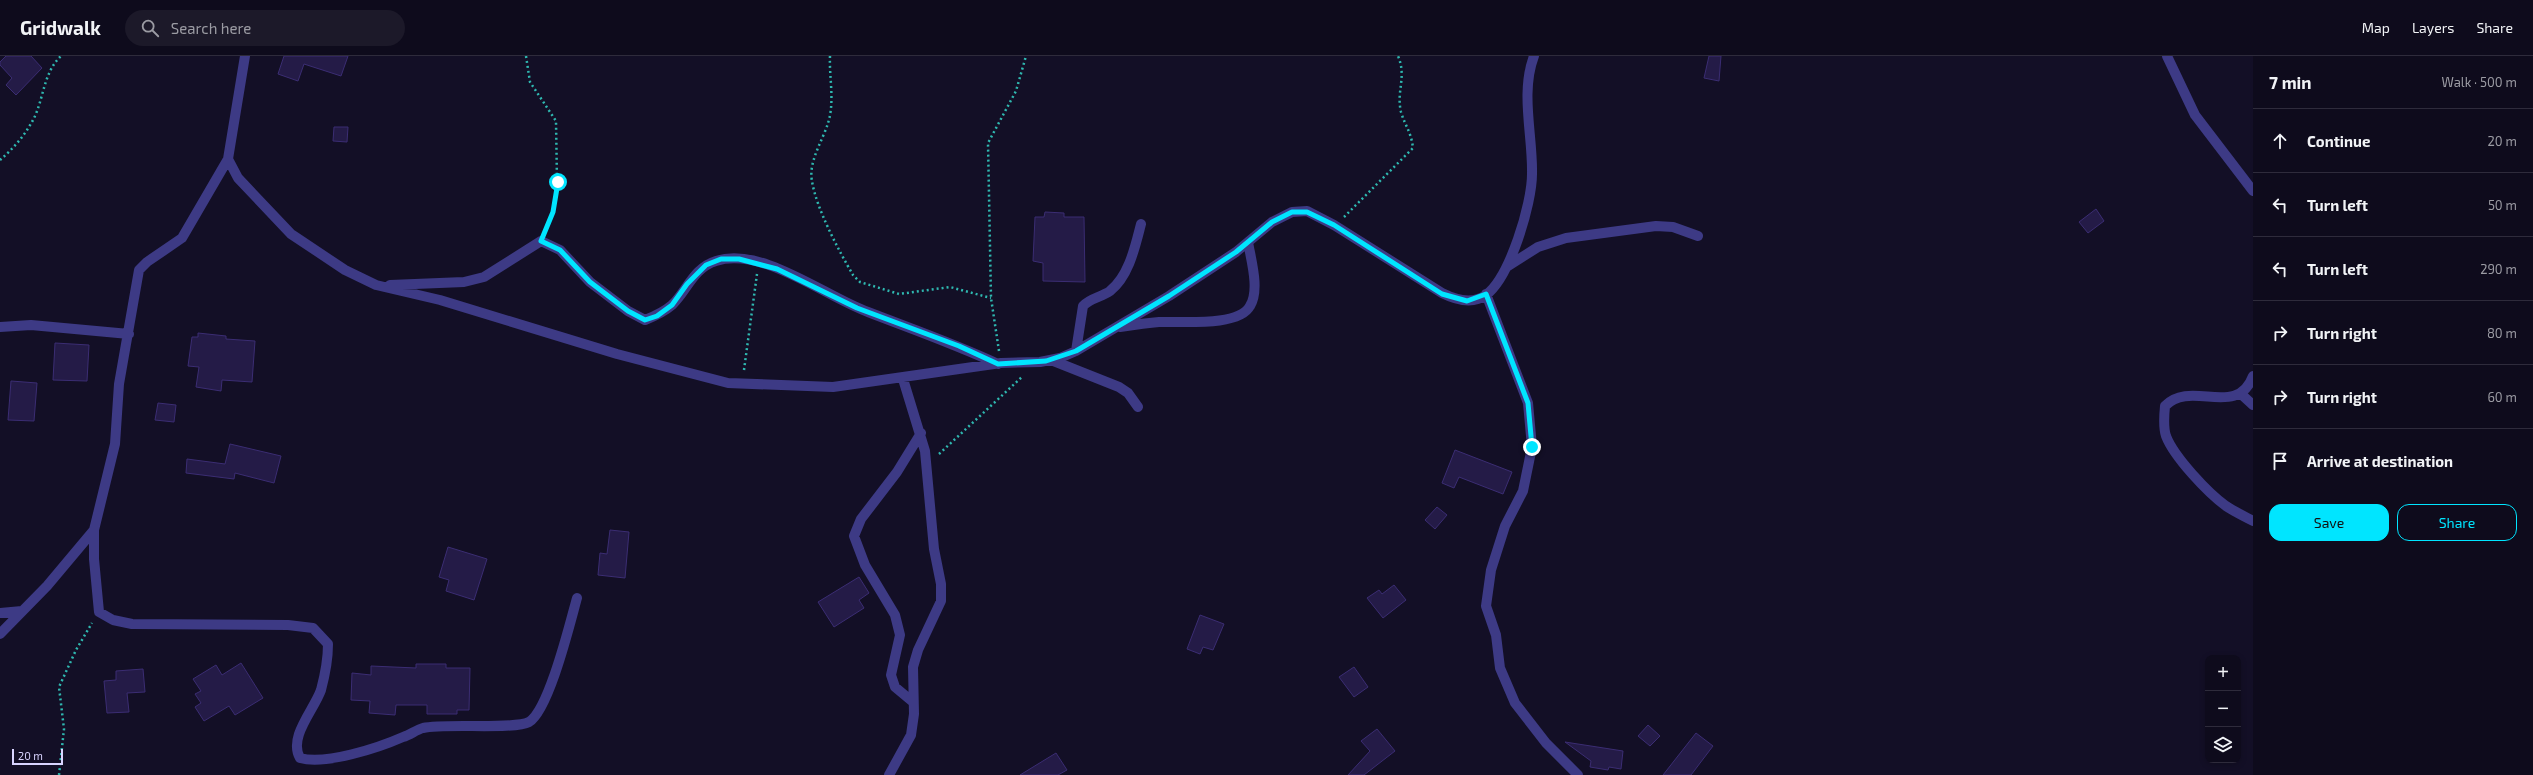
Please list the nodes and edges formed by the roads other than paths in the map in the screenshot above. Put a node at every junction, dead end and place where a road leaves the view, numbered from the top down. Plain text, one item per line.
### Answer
1 (245, 56) edge
2 (1534, 56) edge
3 (2167, 56) edge
4 (228, 159) junction
5 (2253, 191) edge
6 (1141, 224) dead end
7 (1698, 236) dead end
8 (1248, 242) junction
9 (1508, 266) junction
10 (376, 285) junction
11 (1486, 294) junction
12 (0, 327) edge
13 (1114, 328) junction
14 (128, 334) junction
15 (1076, 351) junction
16 (1051, 360) junction
17 (1000, 363) junction
18 (2253, 376) edge
19 (903, 379) junction
20 (2240, 393) junction
21 (2253, 404) edge
22 (1138, 407) dead end
23 (920, 433) junction
24 (2253, 521) edge
25 (94, 530) junction
26 (577, 598) dead end
27 (22, 611) junction
28 (0, 613) edge
29 (0, 634) edge
30 (913, 702) junction
31 (889, 775) edge
32 (1578, 775) edge

1 - 4 street
2 - 9 street
3 - 5 street
4 - 10 street
4 - 14 street
6 - 15 street
7 - 9 street
8 - 11 street
8 - 13 street
8 - 13 street
9 - 11 street
10 - 17 street
10 - 19 street
11 - 32 street
12 - 14 street
13 - 15 street
14 - 25 street
15 - 16 street
16 - 17 street
16 - 22 street
17 - 19 street
18 - 20 street
19 - 23 street
20 - 21 street
20 - 24 street
23 - 30 street
23 - 30 street
25 - 26 street
25 - 27 street
27 - 28 street
27 - 29 street
30 - 31 street

